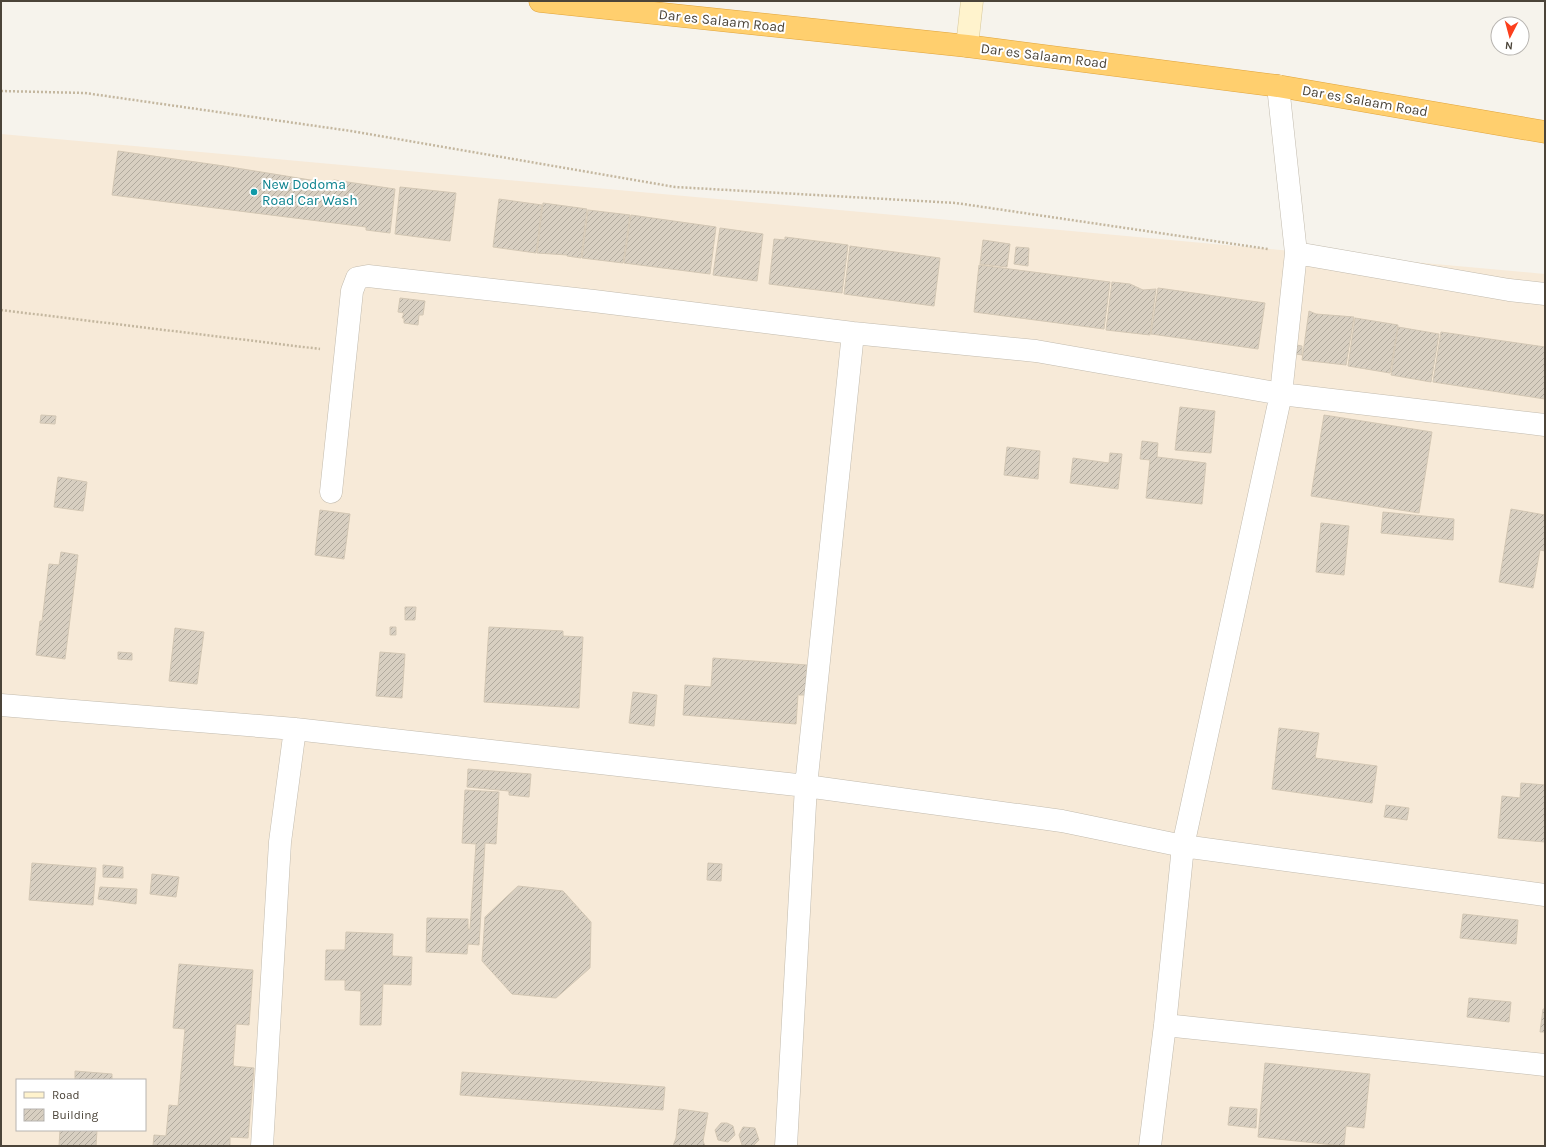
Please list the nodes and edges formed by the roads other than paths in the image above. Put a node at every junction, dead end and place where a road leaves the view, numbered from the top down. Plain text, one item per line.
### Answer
1 (540, 1) edge
2 (972, 1) edge
3 (967, 46) junction
4 (1278, 86) junction
5 (1545, 132) edge
6 (1296, 253) junction
7 (1545, 294) edge
8 (853, 333) junction
9 (1281, 394) junction
10 (1545, 425) edge
11 (331, 492) dead end
12 (1, 705) edge
13 (295, 728) junction
14 (806, 786) junction
15 (1182, 846) junction
16 (1545, 894) edge
17 (1165, 1025) junction
18 (1545, 1065) edge
19 (262, 1146) edge
20 (786, 1146) edge
21 (1150, 1146) edge

1 - 3 highway, Dar es Salaam Road
2 - 3 street
3 - 4 highway, Dar es Salaam Road
4 - 5 highway, Dar es Salaam Road
4 - 6 street
6 - 7 street
6 - 9 street
8 - 9 street
8 - 11 street
8 - 14 street
9 - 10 street
9 - 15 street
12 - 13 street
13 - 14 street
13 - 19 street
14 - 15 street
14 - 20 street
15 - 16 street
15 - 17 street
17 - 18 street
17 - 21 street

